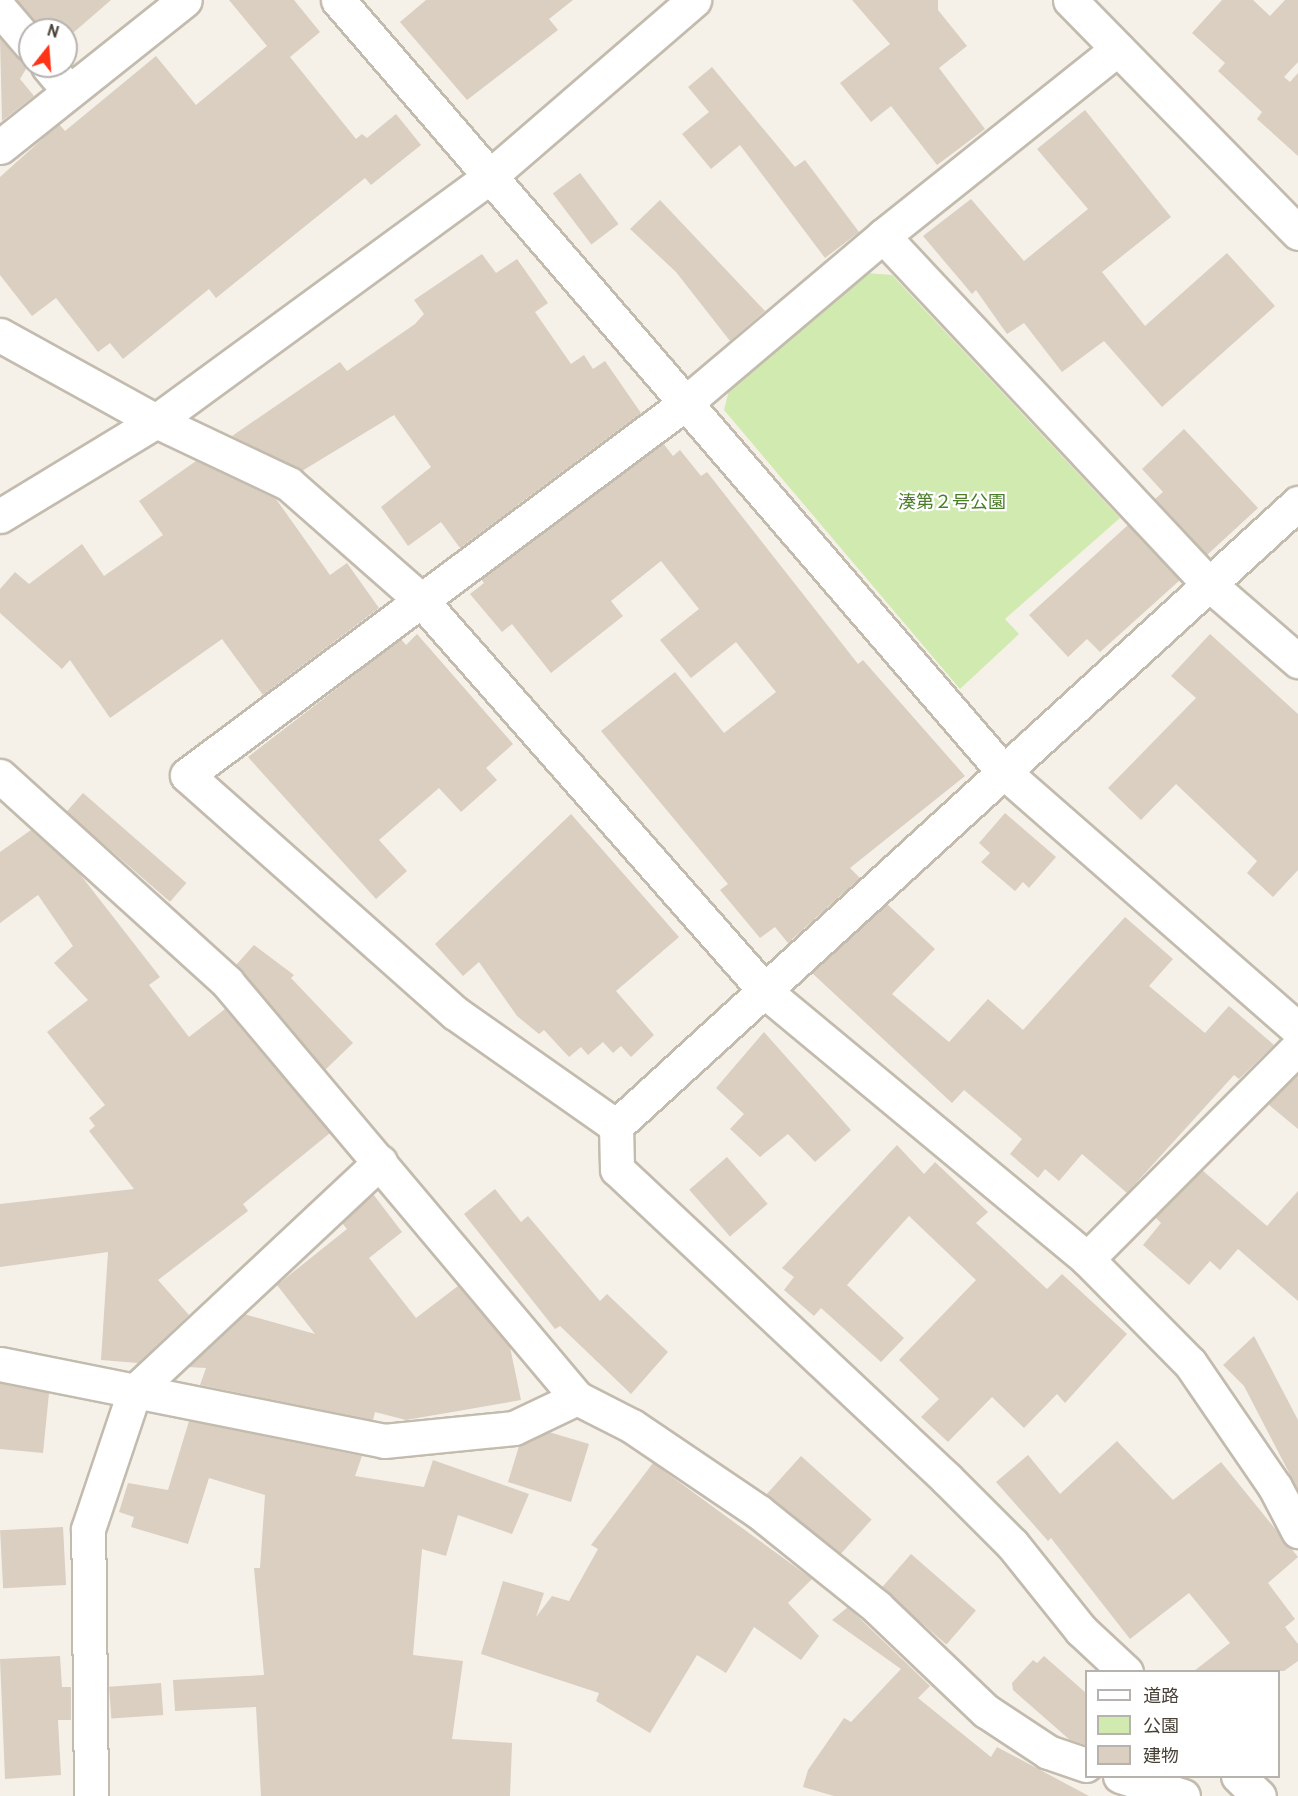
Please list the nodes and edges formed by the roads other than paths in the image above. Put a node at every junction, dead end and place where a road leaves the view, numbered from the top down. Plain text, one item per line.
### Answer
1 (185, 0) edge
2 (338, 0) edge
3 (694, 0) edge
4 (1070, 0) edge
5 (0, 9) edge
6 (18, 30) edge
7 (1117, 49) junction
8 (58, 78) edge
9 (69, 91) junction
10 (0, 147) edge
11 (489, 177) junction
12 (1298, 233) edge
13 (883, 236) junction
14 (0, 335) edge
15 (683, 405) junction
16 (156, 421) junction
17 (1298, 504) edge
18 (0, 516) edge
19 (1209, 584) junction
20 (420, 598) junction
21 (1298, 661) edge
22 (1004, 772) junction
23 (0, 776) edge
24 (767, 993) junction
25 (1298, 1029) edge
26 (1298, 1047) edge
27 (616, 1126) junction
28 (380, 1162) junction
29 (1087, 1259) junction
30 (0, 1364) edge
31 (134, 1392) junction
32 (577, 1398) junction
33 (1298, 1532) edge
34 (1125, 1670) edge
35 (1085, 1765) edge
36 (1126, 1778) edge
37 (1240, 1778) edge
38 (90, 1796) edge
39 (1183, 1796) edge
40 (1259, 1796) edge

1 - 9 street
2 - 11 street
3 - 11 street
4 - 7 street
5 - 6 street
7 - 12 street
7 - 13 street
8 - 9 street
9 - 10 street
11 - 15 street
11 - 16 street
13 - 15 street
13 - 19 street
14 - 16 street
15 - 20 street
15 - 22 street
16 - 18 street
16 - 20 street
17 - 19 street
19 - 21 street
19 - 22 street
20 - 24 street
20 - 27 street
22 - 24 street
22 - 25 street
23 - 28 street
24 - 27 street
24 - 29 street
26 - 29 street
27 - 34 street
28 - 31 street
28 - 32 street
29 - 33 street
30 - 31 street
31 - 32 street
31 - 38 street
32 - 35 street
36 - 39 street
37 - 40 street

